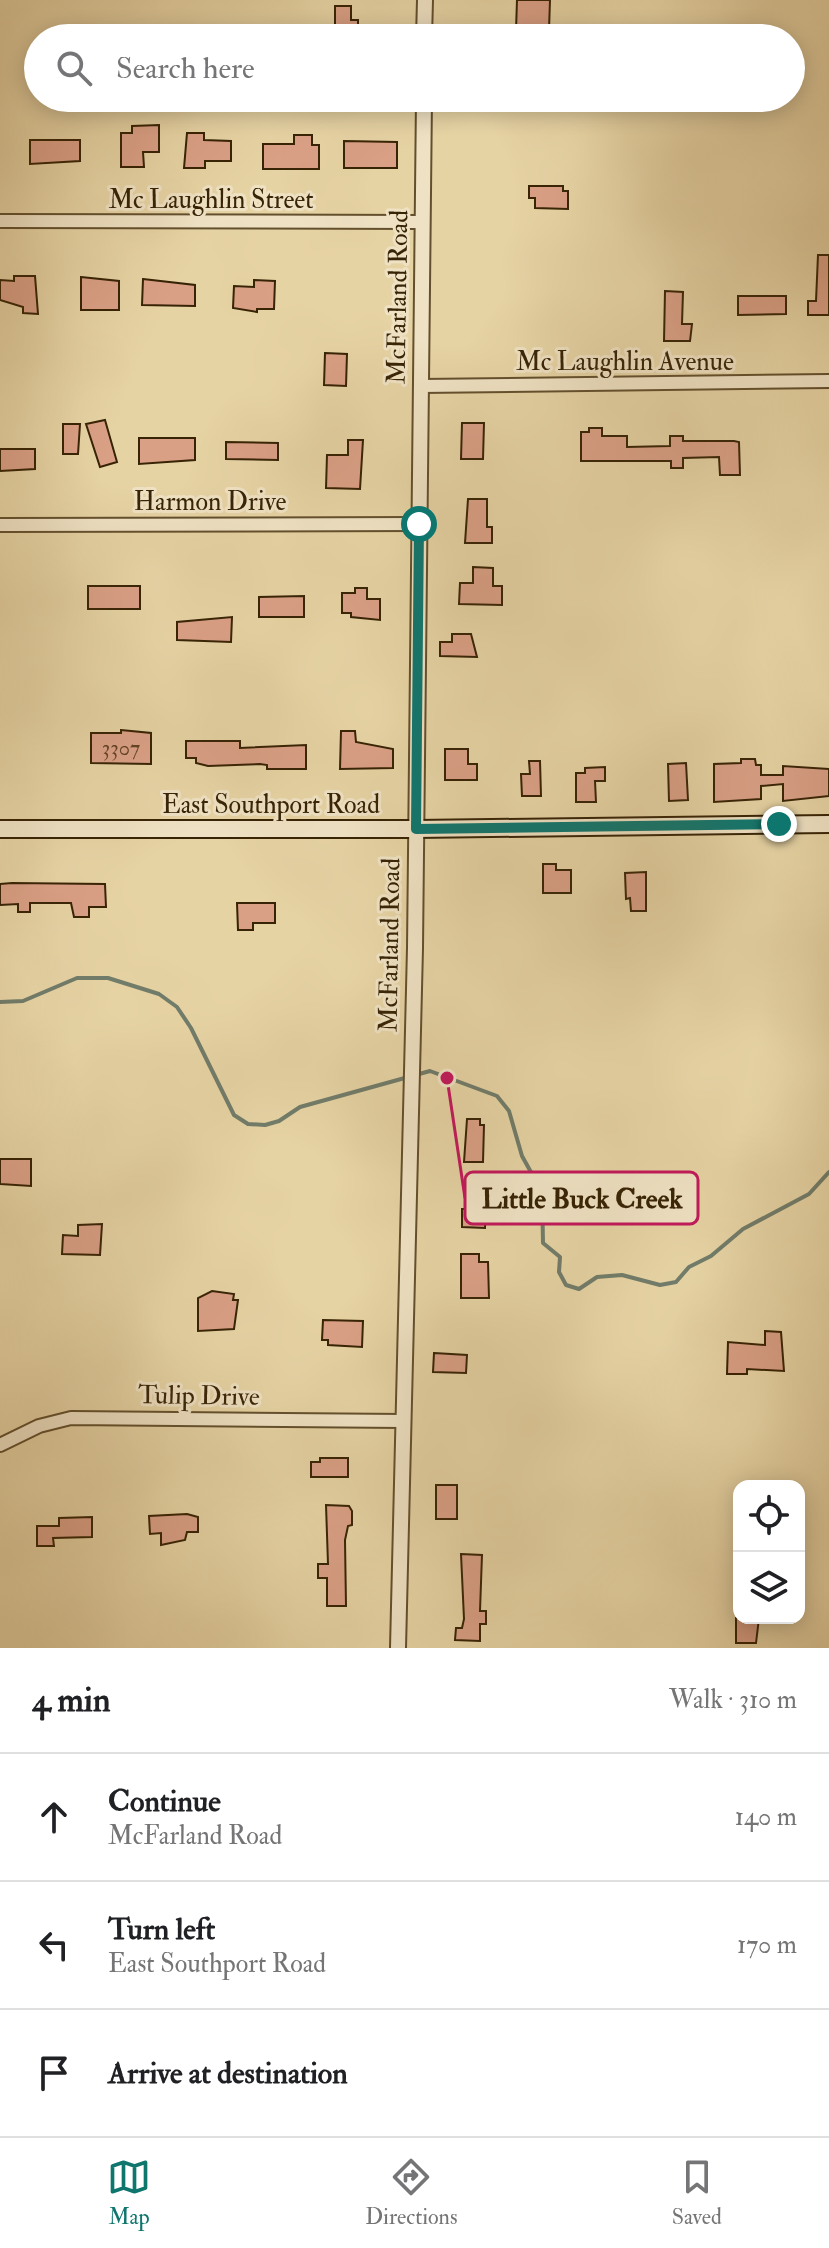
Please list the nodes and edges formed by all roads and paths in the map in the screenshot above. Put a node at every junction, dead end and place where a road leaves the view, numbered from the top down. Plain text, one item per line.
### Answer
1 (425, 0) edge
2 (424, 24) edge
3 (424, 112) edge
4 (0, 221) edge
5 (422, 222) junction
6 (829, 381) edge
7 (421, 386) junction
8 (419, 524) junction
9 (0, 525) edge
10 (829, 824) edge
11 (0, 829) edge
12 (416, 829) junction
13 (403, 1421) junction
14 (0, 1445) edge
15 (398, 1648) edge

1 - 2 street
3 - 5 street, McFarland Road
4 - 5 street, Mc Laughlin Street
5 - 7 street, McFarland Road
6 - 7 street, Mc Laughlin Avenue
7 - 8 street, McFarland Road
8 - 9 street, Harmon Drive
8 - 12 street, McFarland Road
10 - 12 main road, East Southport Road
11 - 12 main road, East Southport Road
12 - 13 street, McFarland Road
13 - 14 street, Tulip Drive
13 - 15 street, McFarland Road

